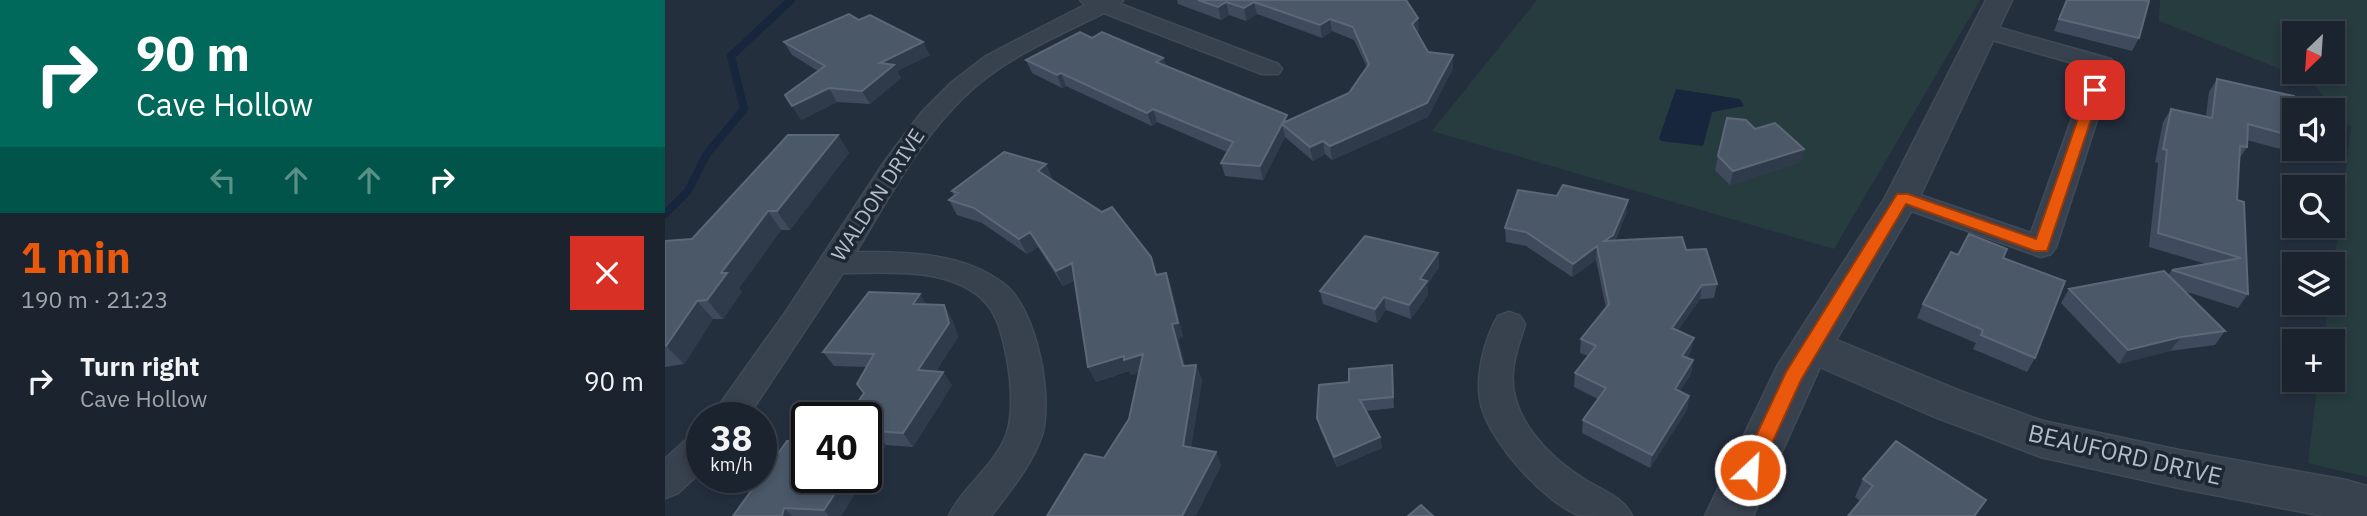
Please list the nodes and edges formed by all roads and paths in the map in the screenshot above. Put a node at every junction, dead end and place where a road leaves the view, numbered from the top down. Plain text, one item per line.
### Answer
1 (1102, 1) edge
2 (1993, 16) edge
3 (1270, 69) dead end
4 (1902, 198) junction
5 (834, 263) junction
6 (1510, 324) dead end
7 (1813, 347) junction
8 (740, 402) edge
9 (686, 463) edge
10 (665, 482) edge
11 (2367, 507) edge
12 (968, 516) edge
13 (1613, 516) edge
14 (1729, 516) edge

1 - 3 street
1 - 5 street, WALDON DRIVE
2 - 4 street
2 - 4 street
4 - 7 street
5 - 8 street, WALDON DRIVE
5 - 12 street
6 - 13 street
7 - 11 street, BEAUFORD DRIVE
7 - 14 street
9 - 10 street

